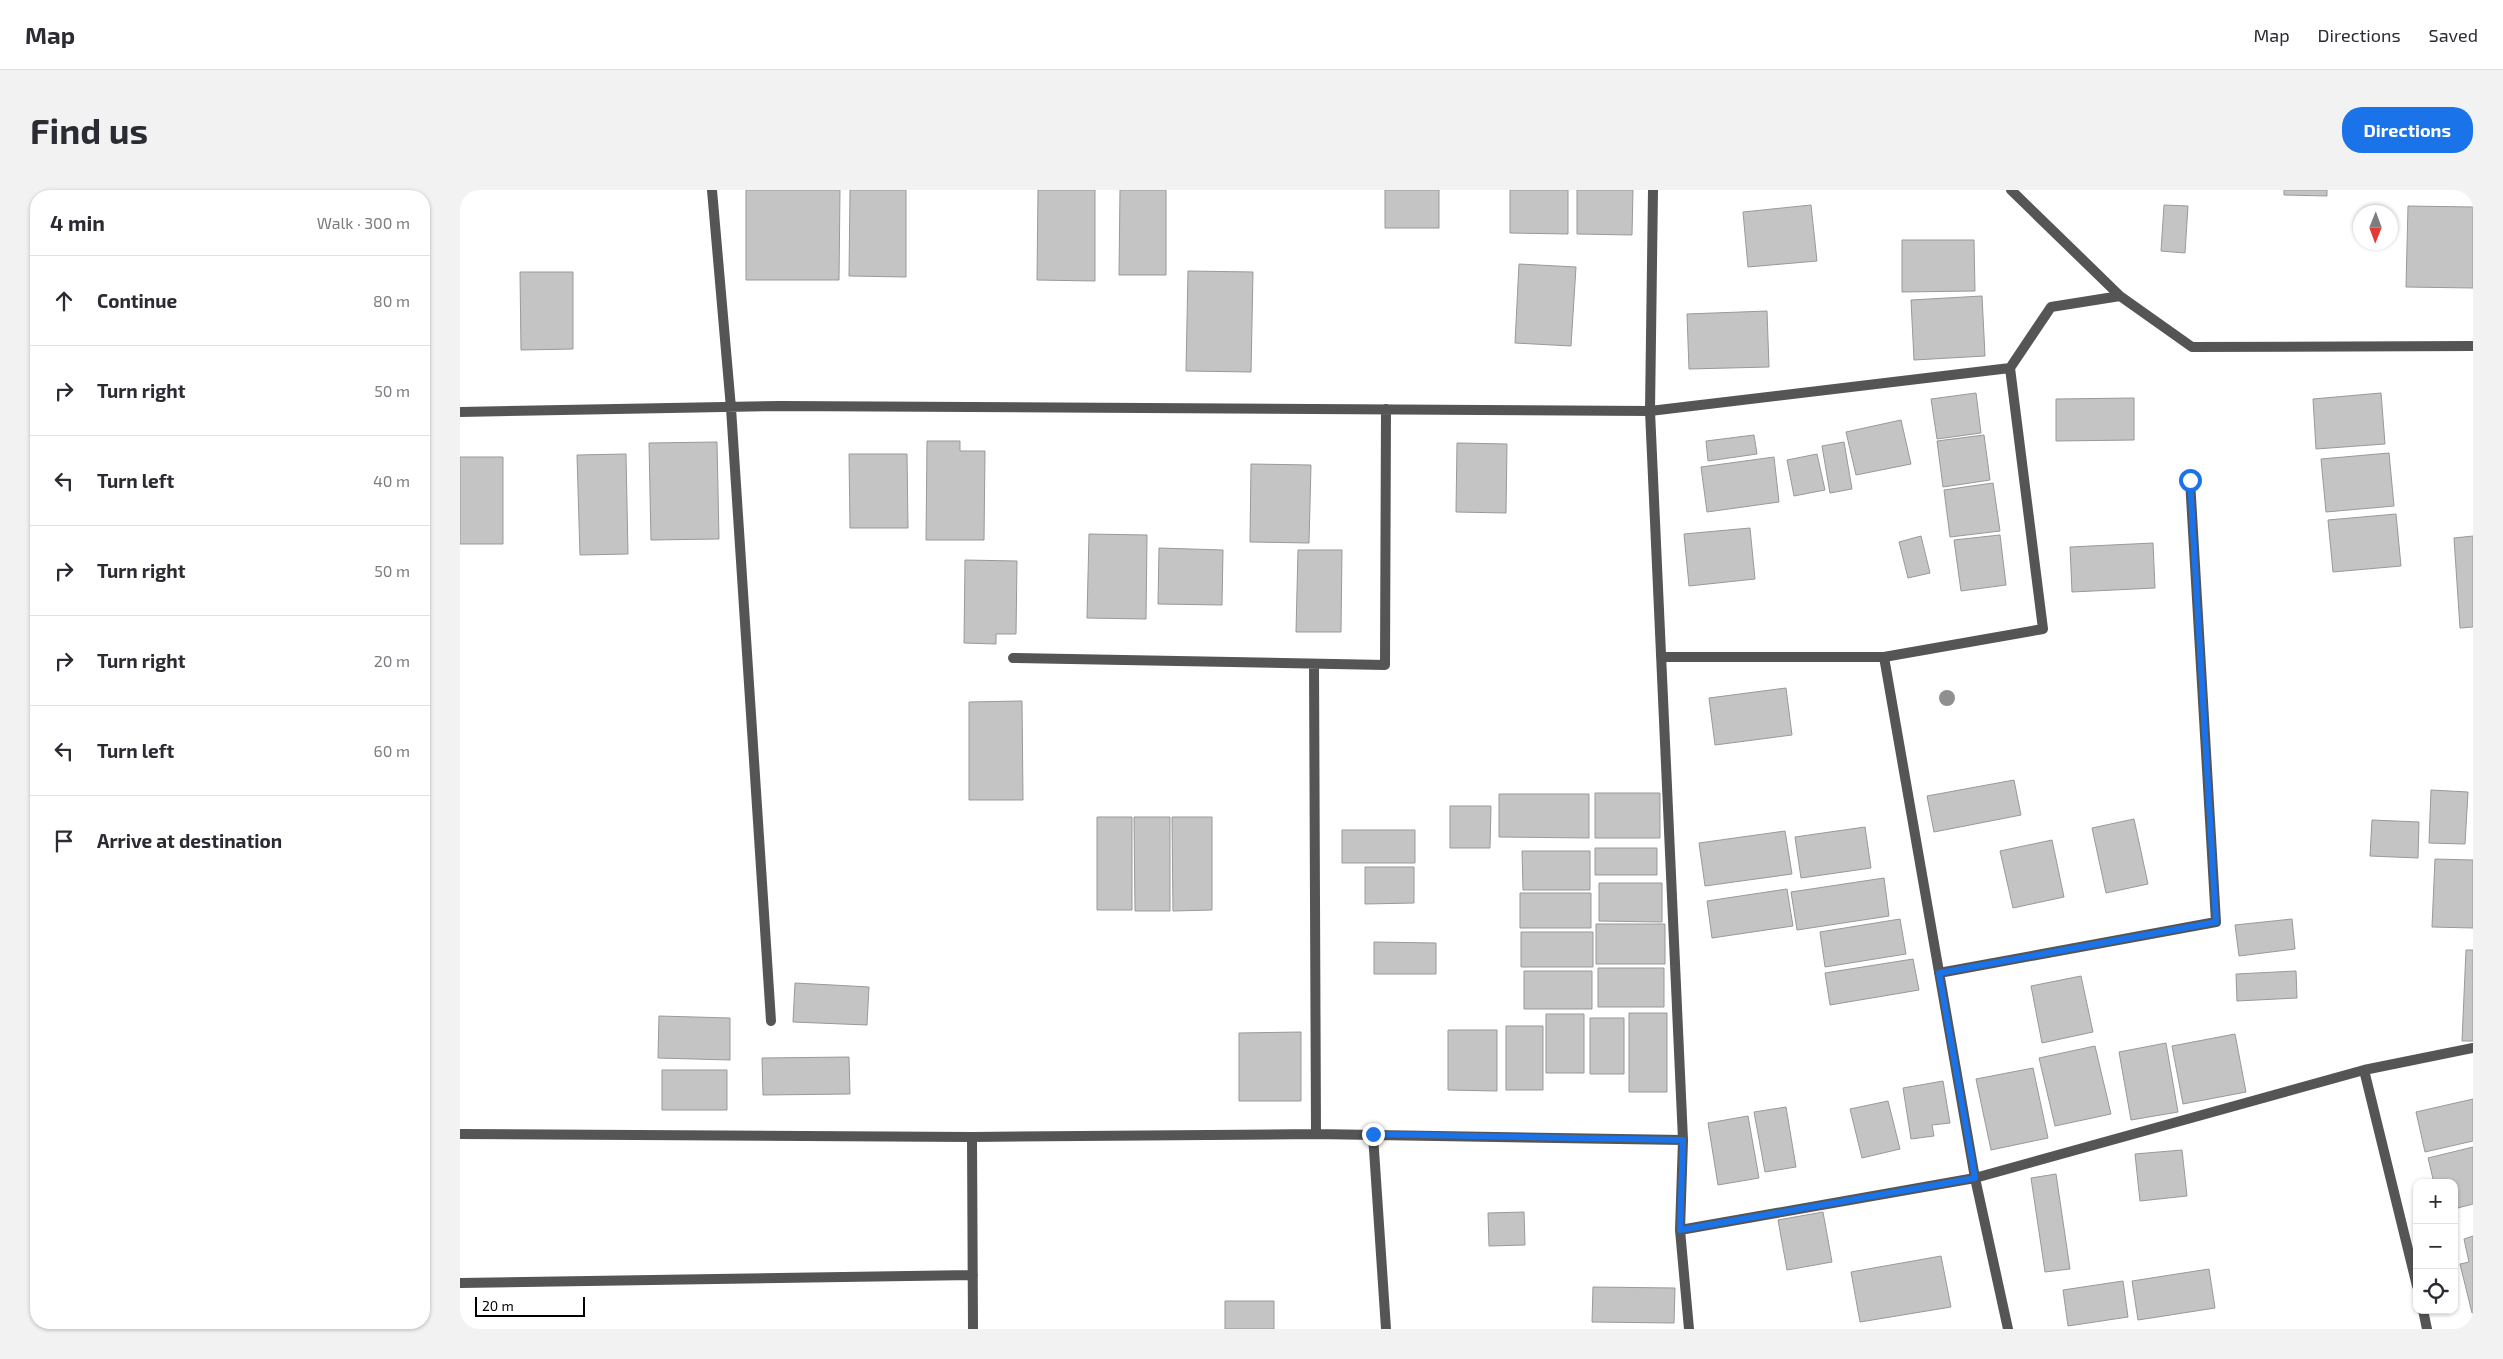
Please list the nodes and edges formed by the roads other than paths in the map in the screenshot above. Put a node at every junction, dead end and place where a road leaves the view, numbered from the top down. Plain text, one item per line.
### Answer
1 (712, 190) edge
2 (1653, 190) edge
3 (2011, 190) edge
4 (2120, 296) junction
5 (2473, 346) edge
6 (2010, 368) junction
7 (731, 408) junction
8 (1386, 409) junction
9 (1650, 411) junction
10 (460, 412) edge
11 (2190, 480) dead end
12 (1661, 657) junction
13 (1884, 657) junction
14 (1013, 658) dead end
15 (1314, 664) junction
16 (1939, 973) junction
17 (771, 1021) dead end
18 (2473, 1048) edge
19 (2364, 1070) junction
20 (460, 1134) edge
21 (1316, 1134) junction
22 (1373, 1134) junction
23 (972, 1137) junction
24 (1683, 1140) junction
25 (1975, 1178) junction
26 (1680, 1230) junction
27 (2413, 1270) edge
28 (973, 1275) junction
29 (460, 1283) edge
30 (2424, 1314) edge
31 (973, 1329) edge
32 (1386, 1329) edge
33 (1689, 1329) edge
34 (2008, 1329) edge
35 (2427, 1329) edge

1 - 7 street
2 - 9 street
3 - 4 street
4 - 5 street
4 - 6 street
6 - 9 street
6 - 13 street
7 - 8 street
7 - 10 street
7 - 17 street
8 - 9 street
8 - 15 street
9 - 12 street
11 - 16 street
12 - 13 street
12 - 24 street
13 - 16 street
14 - 15 street
15 - 21 street
16 - 25 street
18 - 19 street
19 - 25 street
19 - 27 street
20 - 23 street
21 - 22 street
21 - 23 street
22 - 24 street
22 - 32 street
23 - 28 street
24 - 26 street
25 - 26 street
25 - 34 street
26 - 33 street
28 - 29 street
28 - 31 street
30 - 35 street

